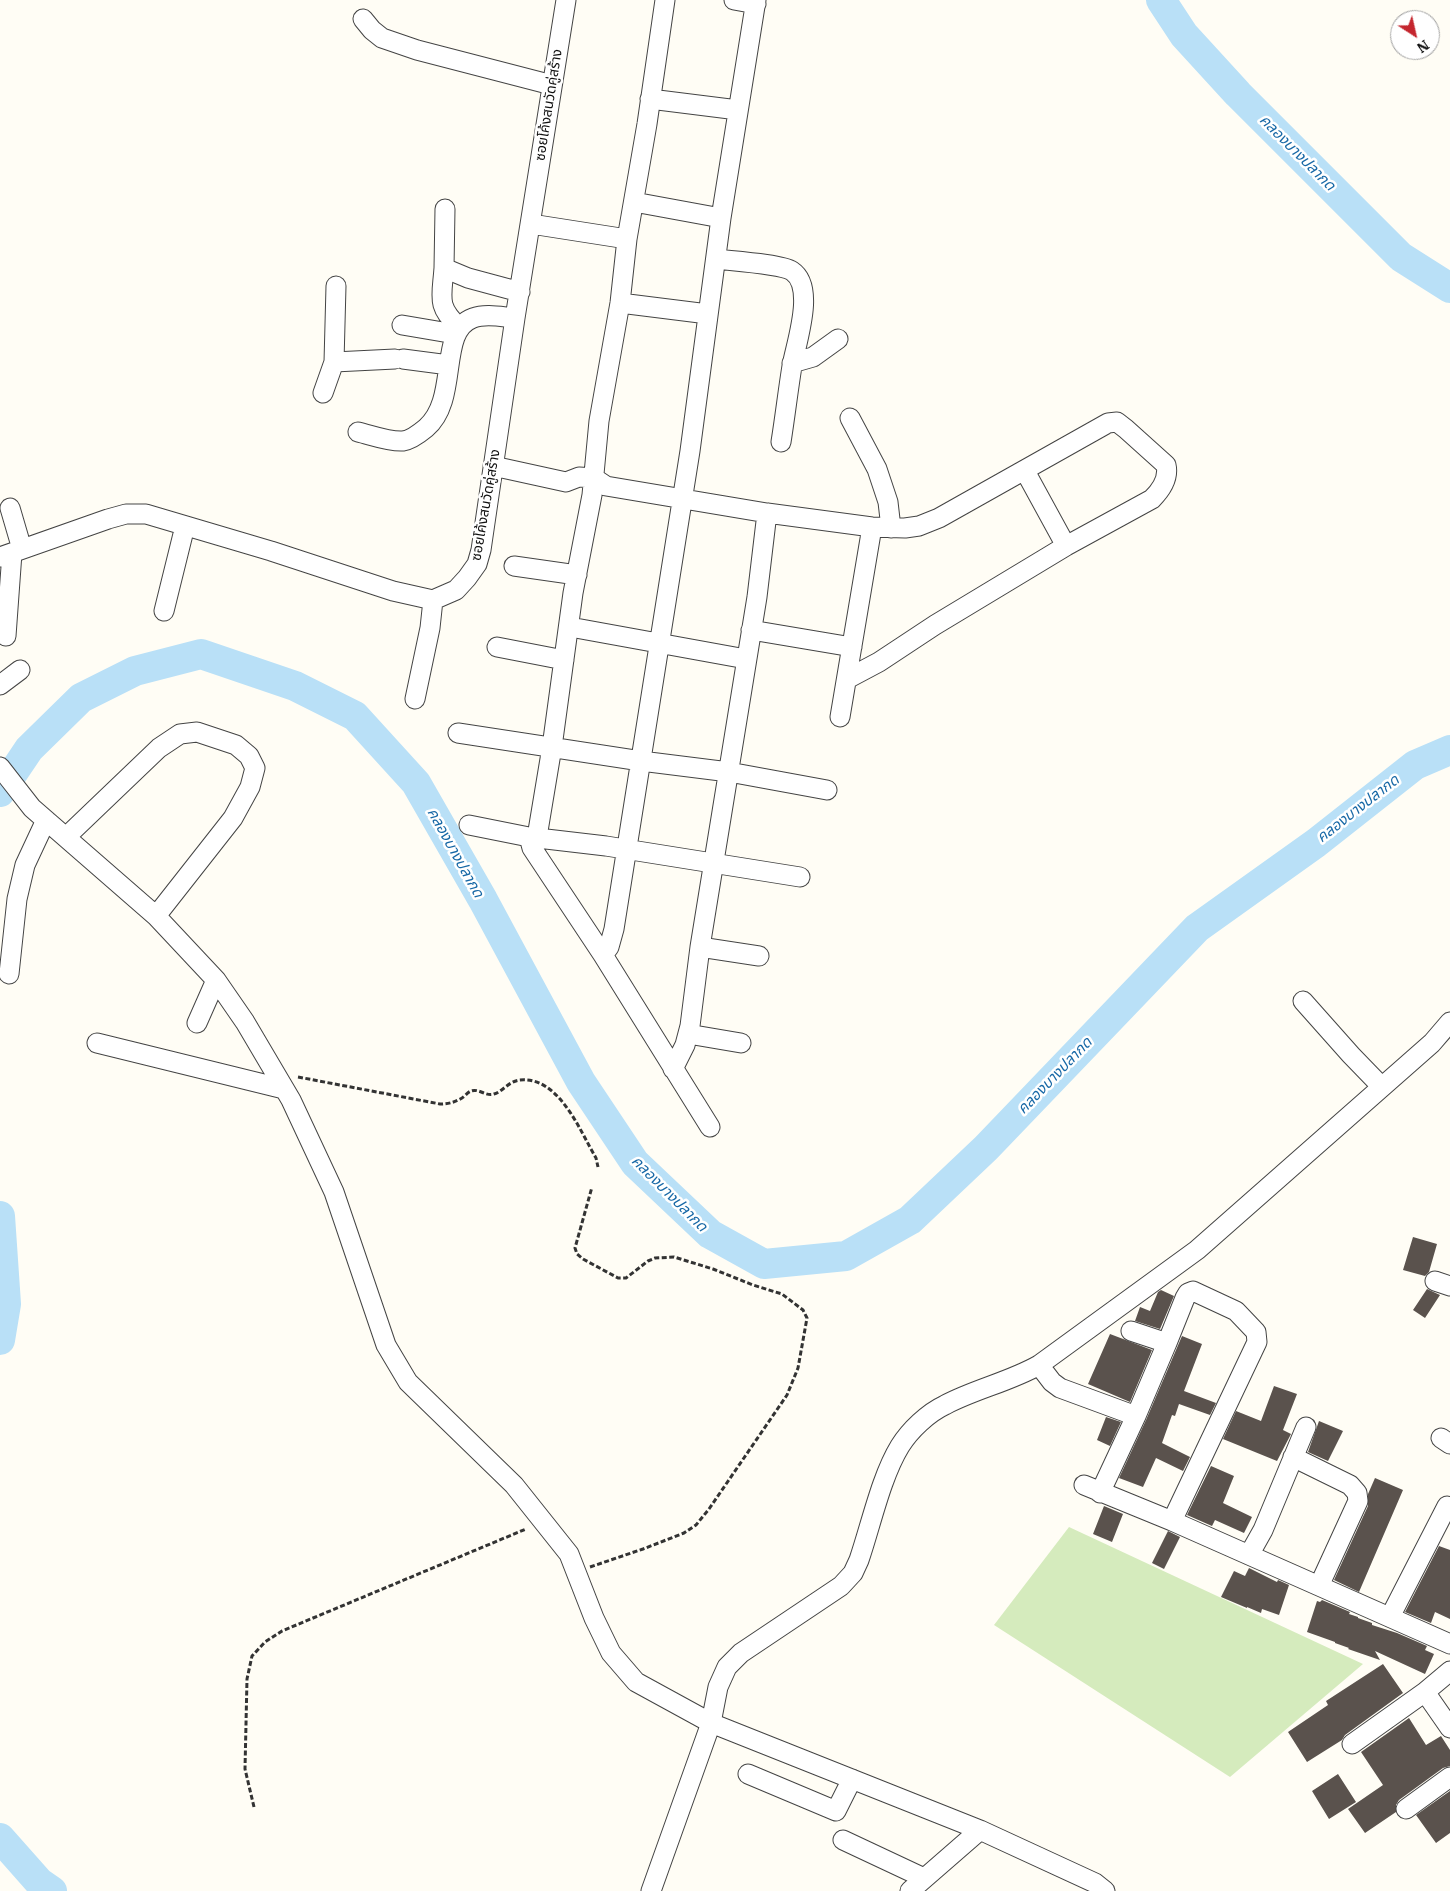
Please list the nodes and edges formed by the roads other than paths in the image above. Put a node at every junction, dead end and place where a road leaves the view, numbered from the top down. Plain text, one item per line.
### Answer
1 (566, 0) edge
2 (664, 0) edge
3 (734, 0) edge
4 (756, 2) edge
5 (363, 19) dead end
6 (552, 84) junction
7 (650, 99) junction
8 (738, 110) junction
9 (634, 202) junction
10 (444, 209) dead end
11 (721, 218) junction
12 (531, 224) junction
13 (627, 239) junction
14 (716, 259) junction
15 (444, 268) junction
16 (336, 286) dead end
17 (520, 292) junction
18 (620, 303) junction
19 (708, 314) junction
20 (515, 318) junction
21 (402, 325) dead end
22 (457, 330) junction
23 (838, 339) dead end
24 (334, 362) junction
25 (792, 363) junction
26 (449, 365) junction
27 (324, 393) dead end
28 (850, 418) dead end
29 (358, 432) dead end
30 (781, 442) dead end
31 (493, 466) junction
32 (1025, 471) junction
33 (597, 486) junction
34 (681, 499) junction
35 (10, 508) dead end
36 (768, 513) junction
37 (185, 526) junction
38 (882, 527) junction
39 (1066, 546) junction
40 (11, 553) edge
41 (514, 566) dead end
42 (577, 575) junction
43 (433, 600) junction
44 (164, 611) dead end
45 (570, 627) junction
46 (751, 630) junction
47 (6, 636) dead end
48 (659, 642) junction
49 (852, 647) junction
50 (497, 648) dead end
51 (746, 659) junction
52 (564, 660) junction
53 (20, 670) dead end
54 (847, 679) junction
55 (0, 686) edge
56 (415, 699) dead end
57 (840, 717) dead end
58 (458, 733) dead end
59 (552, 747) junction
60 (641, 761) junction
61 (0, 767) edge
62 (729, 772) junction
63 (827, 790) dead end
64 (39, 814) junction
65 (469, 825) dead end
66 (66, 837) junction
67 (533, 837) junction
68 (627, 849) junction
69 (714, 863) junction
70 (800, 877) dead end
71 (156, 916) junction
72 (700, 947) junction
73 (603, 955) junction
74 (759, 956) dead end
75 (9, 974) dead end
76 (216, 980) junction
77 (1303, 1001) dead end
78 (1450, 1022) edge
79 (196, 1023) dead end
80 (688, 1034) junction
81 (97, 1043) dead end
82 (741, 1043) dead end
83 (673, 1069) junction
84 (280, 1081) junction
85 (1381, 1086) junction
86 (710, 1127) dead end
87 (1131, 1331) dead end
88 (1167, 1344) junction
89 (1039, 1365) junction
90 (1136, 1416) junction
91 (1306, 1427) dead end
92 (1293, 1457) junction
93 (1447, 1506) dead end
94 (1172, 1521) junction
95 (1249, 1555) junction
96 (1319, 1586) junction
97 (1390, 1617) junction
98 (1450, 1644) edge
99 (1450, 1671) edge
100 (1425, 1692) junction
101 (711, 1722) junction
102 (1450, 1728) edge
103 (1352, 1744) dead end
104 (748, 1774) dead end
105 (1450, 1777) edge
106 (852, 1779) junction
107 (1406, 1809) dead end
108 (980, 1830) junction
109 (843, 1840) dead end
110 (924, 1878) junction
111 (651, 1891) edge
112 (910, 1891) edge
113 (1105, 1891) edge

1 - 6 street, ซอยโค้งสนวัดคู่สร้าง
2 - 7 street
3 - 4 street
4 - 8 street
5 - 6 street
6 - 12 street, ซอยโค้งสนวัดคู่สร้าง
7 - 8 street
7 - 9 street
8 - 11 street
9 - 11 street
9 - 13 street
10 - 15 street
11 - 14 street
12 - 13 street
12 - 17 street, ซอยโค้งสนวัดคู่สร้าง
13 - 18 street
14 - 19 street
14 - 25 street
15 - 17 street
15 - 22 street
16 - 24 street
17 - 20 street, ซอยโค้งสนวัดคู่สร้าง
18 - 19 street
18 - 33 street
19 - 34 street
20 - 22 street
20 - 31 street, ซอยโค้งสนวัดคู่สร้าง
21 - 22 street
22 - 26 street
23 - 25 street
24 - 26 street
24 - 27 street
25 - 30 street
26 - 29 street
28 - 38 street
31 - 33 street
31 - 43 street, ซอยโค้งสนวัดคู่สร้าง
32 - 38 street
32 - 39 street
32 - 39 street
33 - 34 street
33 - 42 street
34 - 36 street
34 - 48 street
35 - 40 street
36 - 38 street
36 - 46 street
37 - 40 street
37 - 43 street
37 - 44 street
38 - 49 street
39 - 54 street
40 - 47 street
41 - 42 street
42 - 45 street
43 - 56 street
45 - 48 street
45 - 52 street
46 - 49 street
46 - 51 street
48 - 51 street
48 - 60 street
49 - 54 street
50 - 52 street
51 - 62 street
52 - 59 street
53 - 55 street
54 - 57 street
58 - 59 street
59 - 60 street
59 - 67 street
60 - 62 street
60 - 68 street
61 - 64 street
62 - 63 street
62 - 69 street
64 - 66 street
64 - 75 street
65 - 67 street
66 - 71 street
66 - 71 street
67 - 68 street
67 - 73 street
68 - 69 street
68 - 73 street
69 - 70 street
69 - 72 street
71 - 76 street
72 - 74 street
72 - 80 street
73 - 83 street
76 - 79 street
76 - 84 street
77 - 85 street
78 - 85 street
80 - 82 street
80 - 83 street
81 - 84 street
83 - 86 street
84 - 101 street
85 - 89 street
87 - 88 street
88 - 90 street
88 - 94 street
89 - 90 street
89 - 101 street
90 - 94 street
91 - 92 street
92 - 95 street
92 - 96 street
93 - 97 street
94 - 95 street
95 - 96 street
96 - 97 street
97 - 98 street
99 - 100 street
100 - 102 street
100 - 103 street
101 - 106 street
101 - 111 street
104 - 106 street
105 - 107 street
106 - 108 street
108 - 110 street
108 - 113 street
109 - 110 street
110 - 112 street

